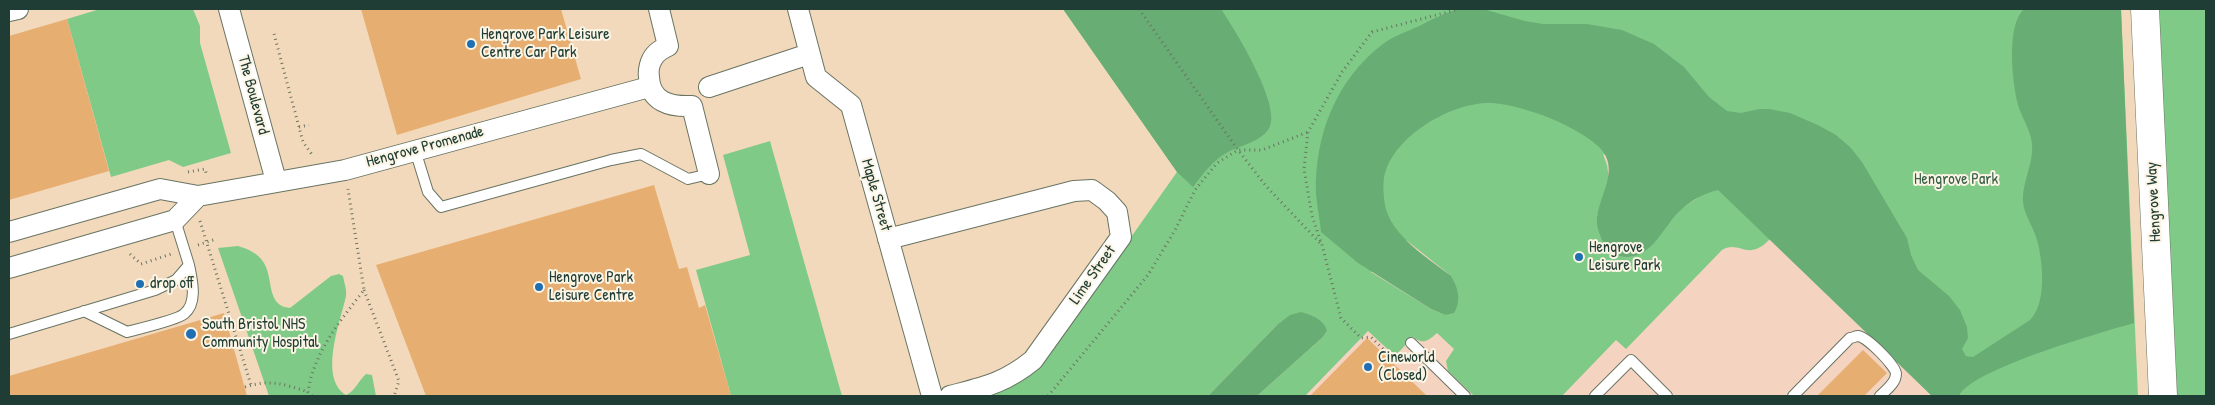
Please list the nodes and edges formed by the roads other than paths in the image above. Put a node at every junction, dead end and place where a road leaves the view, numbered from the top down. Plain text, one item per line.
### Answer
1 (18, 9) edge
2 (229, 9) edge
3 (659, 9) edge
4 (798, 9) edge
5 (2145, 9) edge
6 (9, 11) edge
7 (810, 54) junction
8 (649, 87) junction
9 (709, 87) dead end
10 (415, 150) junction
11 (709, 174) joint
12 (276, 182) junction
13 (198, 196) junction
14 (175, 220) junction
15 (9, 232) edge
16 (888, 239) junction
17 (190, 265) junction
18 (9, 268) edge
19 (84, 311) junction
20 (9, 334) edge
21 (1411, 343) road end
22 (932, 396) edge
23 (950, 396) edge
24 (1465, 396) edge
25 (1595, 396) edge
26 (1667, 396) edge
27 (1793, 396) edge
28 (1880, 396) edge
29 (2163, 396) edge

1 - 6 street
2 - 12 street, The Boulevard
3 - 8 street
4 - 7 street, Maple Street
5 - 29 highway, Hengrove Way
7 - 9 street
7 - 16 street, Maple Street
8 - 10 street, Hengrove Promenade
8 - 11 street
10 - 11 lane
10 - 12 street, Hengrove Promenade
12 - 13 street, Hengrove Promenade
13 - 14 street
13 - 15 street, Hengrove Promenade
14 - 17 lane
14 - 18 street
16 - 22 street, Maple Street
16 - 23 street, Lime Street
17 - 19 lane
17 - 19 lane
19 - 20 lane
21 - 24 lane
25 - 26 lane
27 - 28 lane

